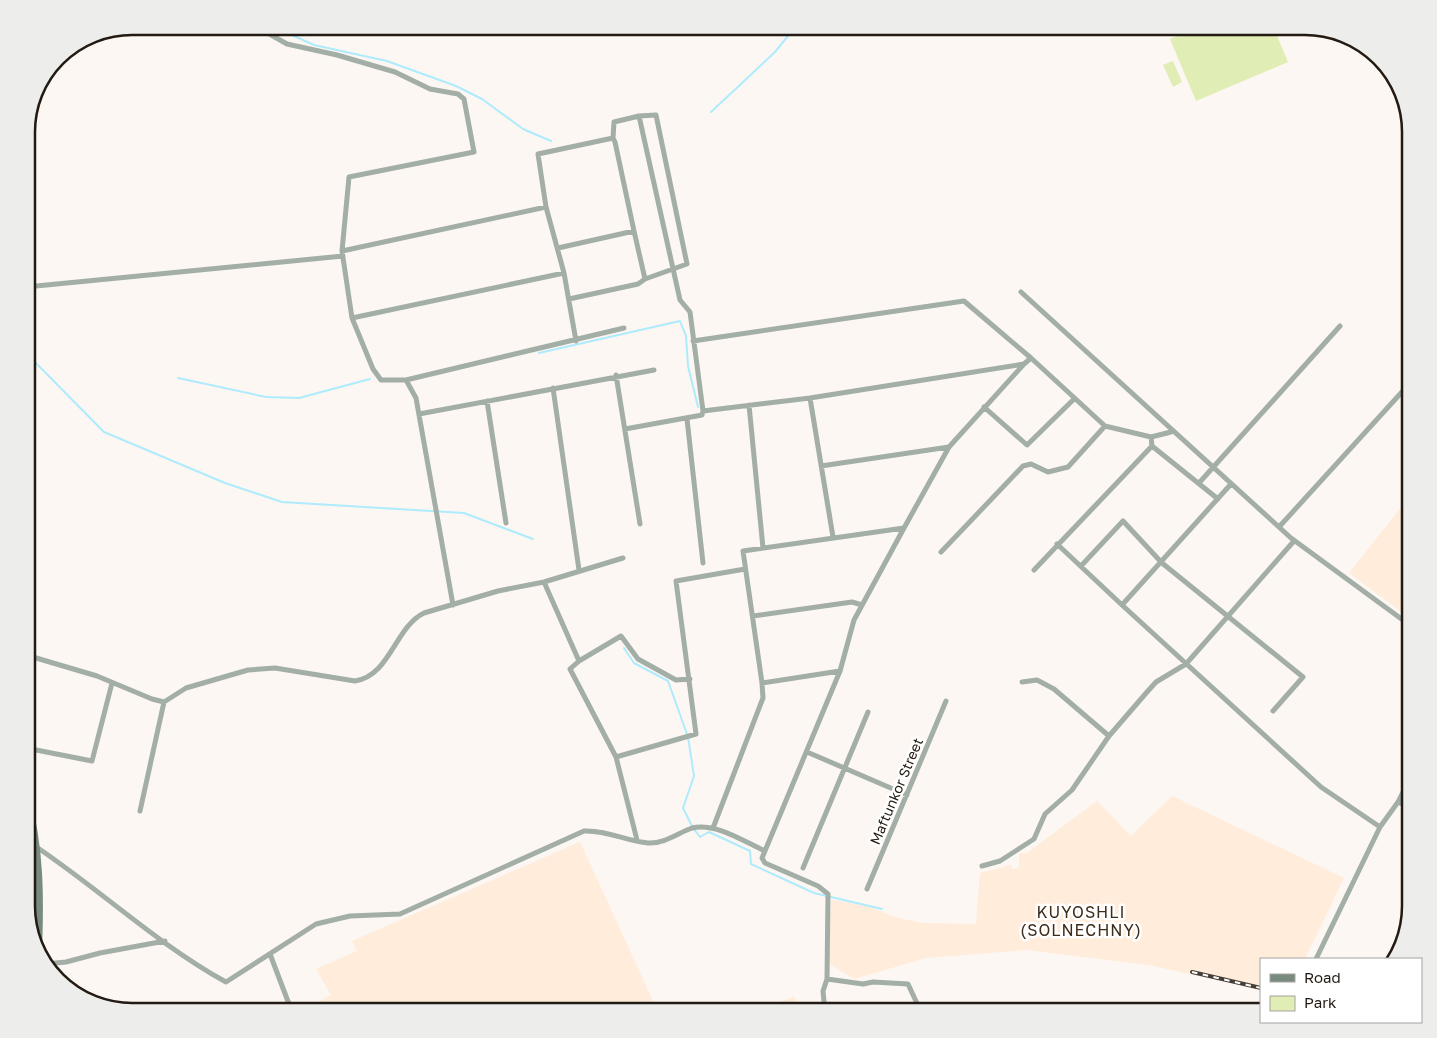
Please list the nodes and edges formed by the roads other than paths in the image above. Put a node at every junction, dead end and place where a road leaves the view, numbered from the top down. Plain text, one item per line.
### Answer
1 (272, 35) edge
2 (639, 116) junction
3 (613, 138) junction
4 (546, 207) junction
5 (634, 231) junction
6 (558, 248) junction
7 (342, 254) junction
8 (672, 270) junction
9 (564, 273) junction
10 (645, 279) junction
11 (35, 286) edge
12 (1020, 292) dead end
13 (569, 299) junction
14 (352, 318) junction
15 (1340, 326) dead end
16 (624, 328) dead end
17 (576, 341) junction
18 (693, 341) junction
19 (1031, 358) junction
20 (1024, 364) junction
21 (654, 370) dead end
22 (616, 375) junction
23 (406, 380) junction
24 (553, 388) junction
25 (1402, 392) edge
26 (810, 398) junction
27 (1074, 399) junction
28 (487, 401) junction
29 (749, 405) junction
30 (984, 407) junction
31 (703, 411) junction
32 (419, 414) junction
33 (687, 419) junction
34 (1105, 426) junction
35 (625, 429) junction
36 (1171, 432) junction
37 (1151, 437) junction
38 (1152, 446) junction
39 (949, 447) junction
40 (821, 466) junction
41 (1212, 469) junction
42 (1199, 484) junction
43 (1231, 484) junction
44 (1218, 499) junction
45 (506, 523) dead end
46 (640, 524) dead end
47 (904, 528) junction
48 (1279, 528) junction
49 (833, 537) junction
50 (1294, 541) junction
51 (1057, 544) junction
52 (763, 548) junction
53 (941, 552) dead end
54 (623, 558) dead end
55 (703, 563) dead end
56 (1162, 563) junction
57 (1081, 566) junction
58 (579, 570) junction
59 (745, 570) junction
60 (1034, 570) dead end
61 (544, 582) junction
62 (453, 605) junction
63 (862, 605) junction
64 (1122, 605) junction
65 (753, 616) junction
66 (1227, 617) junction
67 (1402, 619) edge
68 (35, 658) edge
69 (579, 661) junction
70 (1186, 664) junction
71 (840, 671) junction
72 (690, 680) junction
73 (762, 682) junction
74 (1022, 682) dead end
75 (112, 683) junction
76 (946, 701) dead end
77 (164, 702) junction
78 (1273, 711) dead end
79 (868, 712) dead end
80 (1109, 736) junction
81 (35, 750) edge
82 (807, 752) junction
83 (616, 757) junction
84 (844, 769) junction
85 (1402, 794) edge
86 (907, 795) junction
87 (1398, 802) junction
88 (1402, 804) edge
89 (140, 811) dead end
90 (1380, 827) junction
91 (713, 828) junction
92 (35, 837) edge
93 (637, 840) junction
94 (37, 846) junction
95 (765, 851) junction
96 (982, 866) dead end
97 (803, 868) dead end
98 (867, 889) dead end
99 (38, 932) edge
100 (165, 941) junction
101 (270, 954) junction
102 (1316, 958) edge
103 (54, 963) edge
104 (827, 979) junction
105 (289, 1003) edge
106 (824, 1003) edge
107 (917, 1003) edge

1 - 7 street
2 - 3 street
2 - 8 street
2 - 8 street
3 - 4 street
3 - 5 street
4 - 6 street
4 - 7 street
5 - 6 street
5 - 10 street
6 - 9 street
7 - 11 street
7 - 14 street
8 - 10 street
8 - 18 street
9 - 13 street
9 - 14 street
10 - 13 street
12 - 36 street
13 - 17 street
14 - 23 street
15 - 41 street
16 - 17 street
17 - 23 street
18 - 19 street
18 - 31 street
19 - 20 street
19 - 27 street
20 - 26 street
20 - 30 street
21 - 22 street
22 - 24 street
22 - 35 street
23 - 32 street
24 - 28 street
24 - 58 street
25 - 48 street
26 - 29 street
26 - 40 street
27 - 30 street
27 - 34 street
28 - 32 street
28 - 45 street
29 - 31 street
29 - 52 street
30 - 39 street
31 - 33 street
32 - 62 street
33 - 35 street
33 - 55 street
34 - 37 street
34 - 53 street
35 - 46 street
36 - 37 street
36 - 41 street
37 - 38 street
38 - 42 street
38 - 51 street
39 - 40 street
39 - 47 street
40 - 49 street
41 - 42 street
41 - 43 street
42 - 44 street
43 - 44 street
43 - 48 street
44 - 56 street
47 - 49 street
47 - 63 street
48 - 50 street
49 - 52 street
50 - 66 street
50 - 67 street
51 - 57 street
51 - 60 street
52 - 59 street
54 - 58 street
56 - 57 street
56 - 64 street
56 - 66 street
57 - 64 street
58 - 61 street
59 - 65 street
59 - 72 street
61 - 62 street
61 - 69 street
62 - 77 street
63 - 65 street
63 - 71 street
64 - 70 street
65 - 73 street
66 - 70 street
66 - 78 street
68 - 75 street
69 - 72 street
69 - 83 street
70 - 80 street
70 - 90 street
71 - 73 street
71 - 82 street
72 - 83 street
73 - 91 street
74 - 80 street
75 - 77 street
75 - 81 street
76 - 86 street, Maftunkor Street
77 - 89 street
79 - 84 street
80 - 96 street
82 - 84 street
82 - 95 street
83 - 93 street
84 - 86 street
84 - 97 street
85 - 87 street
86 - 98 street, Maftunkor Street
87 - 88 street
87 - 90 street
90 - 102 street
91 - 93 street
91 - 95 street
92 - 94 main road
93 - 101 street
94 - 99 main road
94 - 100 street
95 - 104 street
100 - 101 street
100 - 103 street
101 - 105 street
104 - 106 street
104 - 107 street

